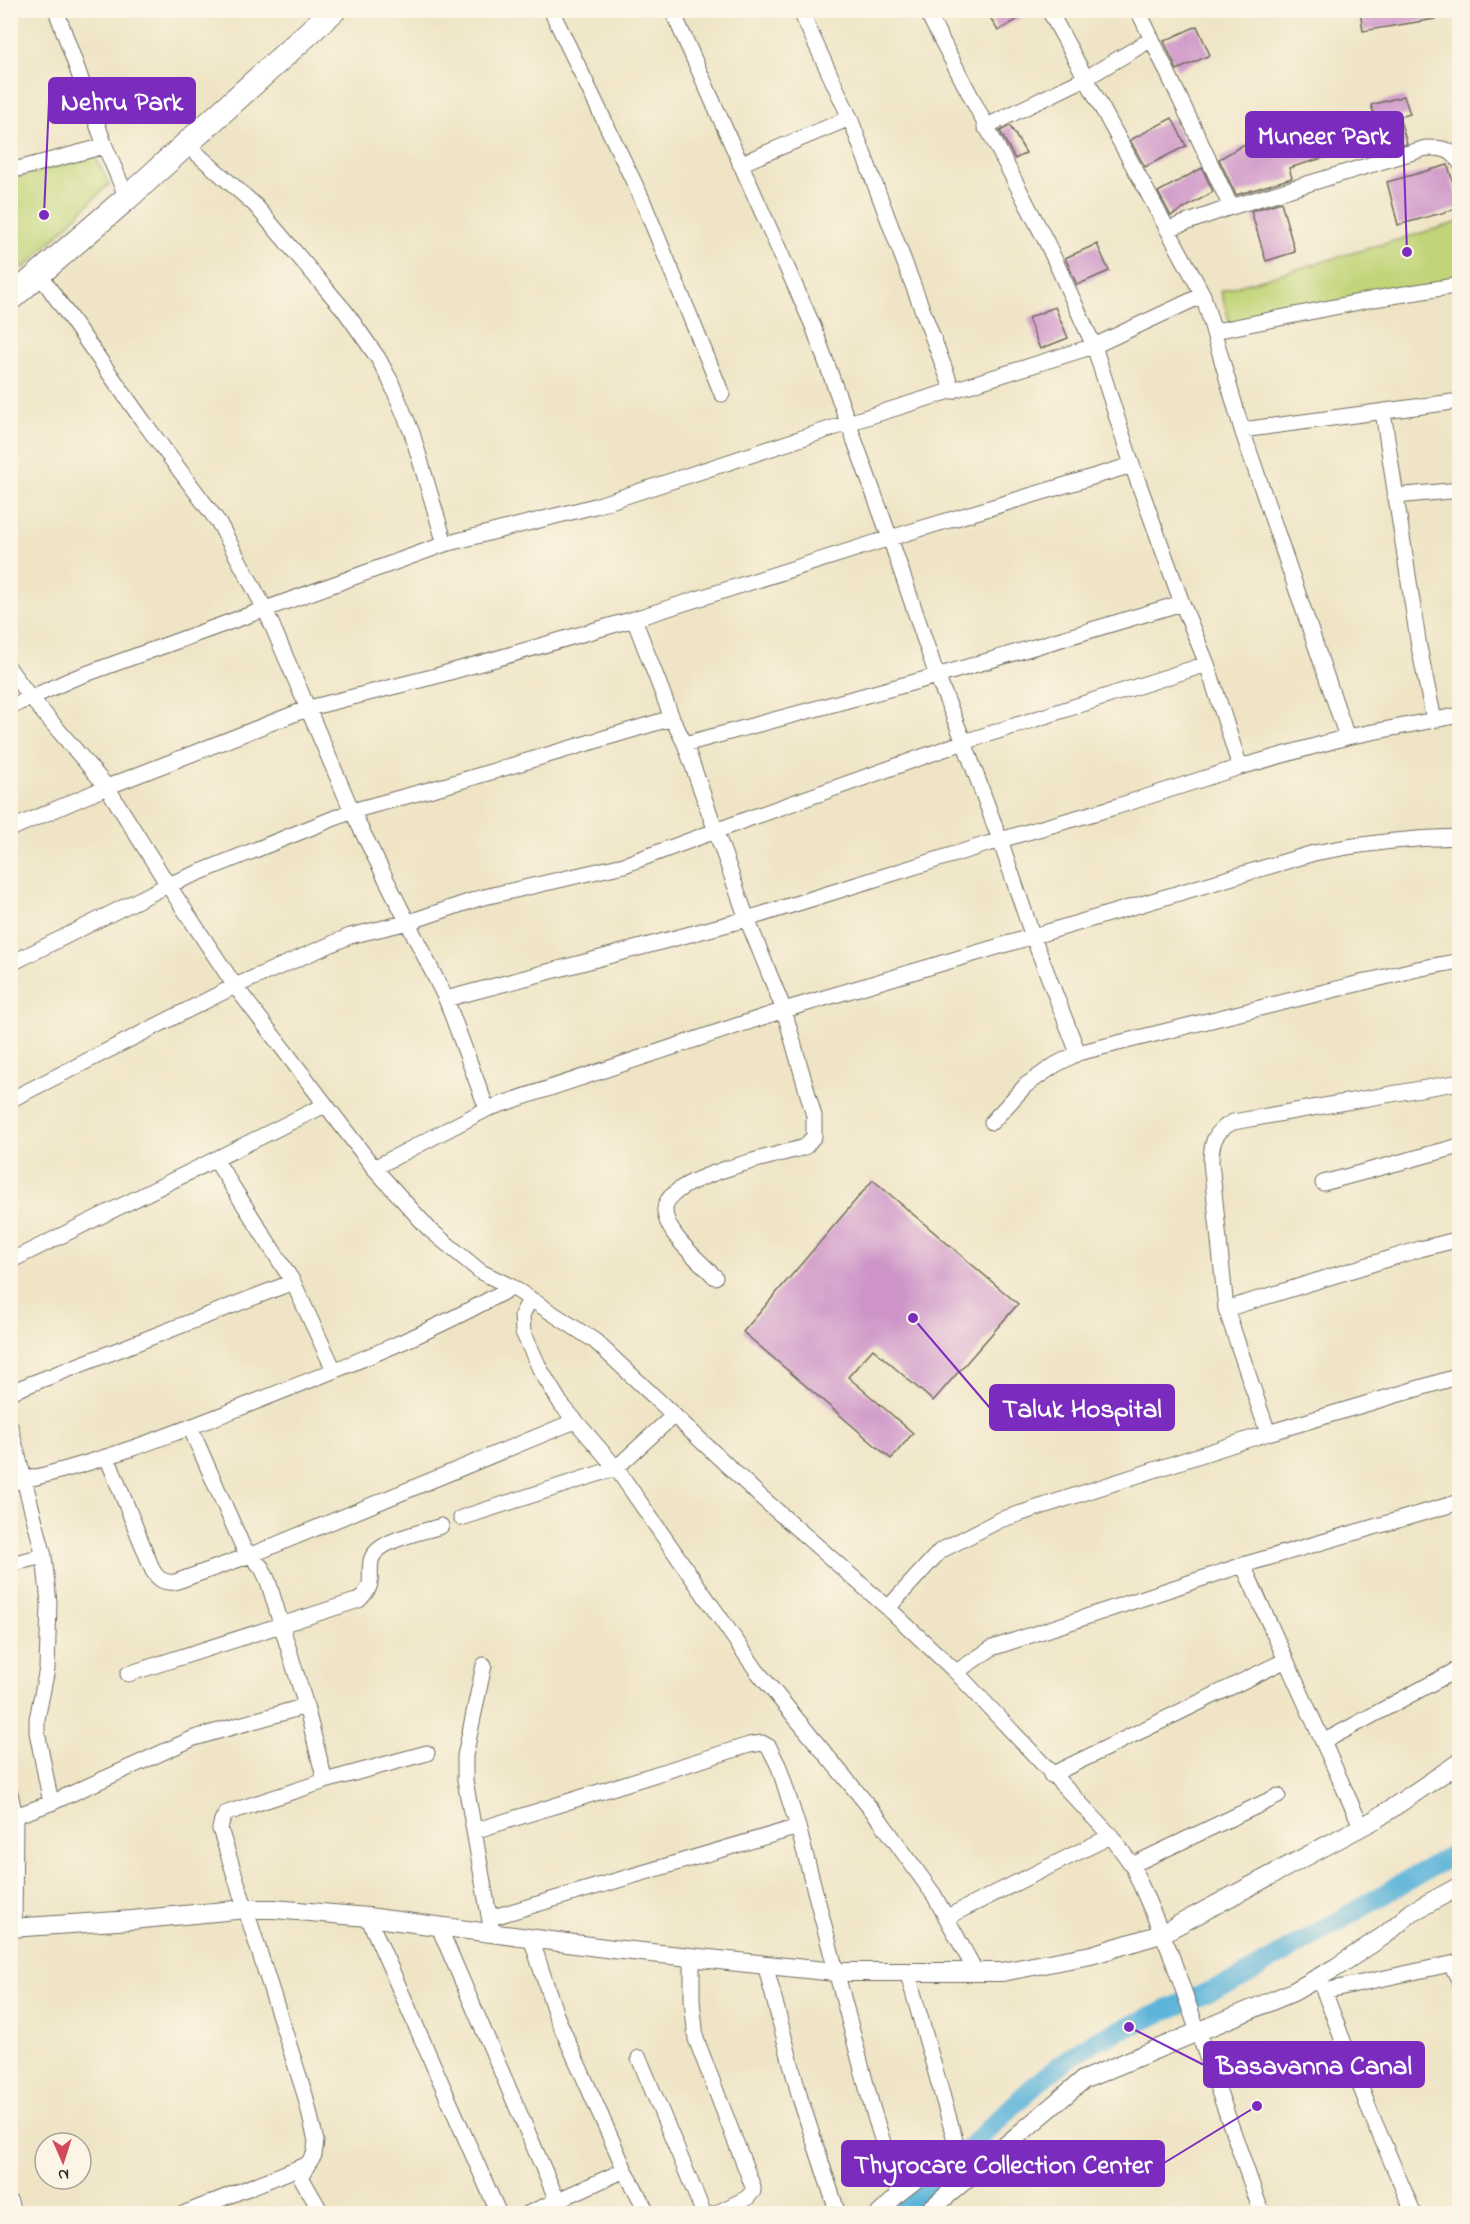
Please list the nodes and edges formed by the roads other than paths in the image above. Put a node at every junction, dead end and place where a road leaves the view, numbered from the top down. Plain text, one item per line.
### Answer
1 (56, 10) edge
2 (334, 10) edge
3 (551, 10) edge
4 (672, 10) edge
5 (800, 10) edge
6 (926, 10) edge
7 (1049, 10) edge
8 (1138, 10) edge
9 (1152, 39) junction
10 (1086, 78) junction
11 (850, 118) junction
12 (985, 127) junction
13 (186, 144) junction
14 (105, 146) junction
15 (1460, 163) edge
16 (740, 164) junction
17 (10, 171) edge
18 (127, 198) junction
19 (1231, 207) junction
20 (1168, 229) junction
21 (40, 275) junction
22 (1460, 285) edge
23 (12, 292) edge
24 (1203, 295) junction
25 (1215, 331) junction
26 (1094, 346) junction
27 (953, 390) junction
28 (722, 394) dead end
29 (1460, 401) edge
30 (1383, 412) junction
31 (848, 423) junction
32 (1242, 430) junction
33 (1132, 465) junction
34 (1460, 490) edge
35 (1395, 496) junction
36 (890, 538) junction
37 (446, 544) junction
38 (1182, 603) junction
39 (265, 609) junction
40 (634, 619) junction
41 (1207, 664) junction
42 (10, 669) edge
43 (937, 676) junction
44 (30, 697) junction
45 (10, 707) edge
46 (309, 708) junction
47 (1460, 715) edge
48 (672, 718) junction
49 (1434, 720) junction
50 (1347, 737) junction
51 (964, 742) junction
52 (685, 744) junction
53 (1240, 767) junction
54 (107, 787) junction
55 (352, 811) junction
56 (10, 829) edge
57 (715, 831) junction
58 (1460, 837) edge
59 (1000, 840) junction
60 (168, 885) junction
61 (747, 919) junction
62 (409, 922) junction
63 (1033, 937) junction
64 (1460, 961) edge
65 (10, 964) edge
66 (235, 986) junction
67 (446, 999) junction
68 (784, 1010) junction
69 (1078, 1053) junction
70 (1460, 1082) edge
71 (10, 1100) edge
72 (325, 1105) junction
73 (487, 1109) junction
74 (992, 1122) dead end
75 (1460, 1146) edge
76 (215, 1159) junction
77 (374, 1168) junction
78 (1323, 1183) dead end
79 (1460, 1239) edge
80 (10, 1261) edge
81 (715, 1277) dead end
82 (293, 1282) junction
83 (512, 1287) junction
84 (530, 1299) junction
85 (1226, 1309) junction
86 (334, 1370) junction
87 (1460, 1376) edge
88 (10, 1392) edge
89 (674, 1415) junction
90 (575, 1421) junction
91 (10, 1426) edge
92 (190, 1427) junction
93 (1268, 1433) junction
94 (107, 1457) junction
95 (616, 1468) junction
96 (17, 1482) edge
97 (1460, 1502) edge
98 (461, 1518) dead end
99 (441, 1526) dead end
100 (44, 1556) junction
101 (251, 1556) junction
102 (10, 1564) edge
103 (1243, 1565) junction
104 (888, 1608) junction
105 (281, 1625) junction
106 (1286, 1660) junction
107 (484, 1665) dead end
108 (1460, 1668) edge
109 (956, 1672) junction
110 (128, 1674) dead end
111 (306, 1706) junction
112 (1323, 1742) junction
113 (427, 1753) dead end
114 (1460, 1762) edge
115 (1051, 1775) junction
116 (325, 1781) junction
117 (10, 1793) edge
118 (1278, 1796) dead end
119 (51, 1803) junction
120 (15, 1816) junction
121 (1361, 1826) junction
122 (798, 1827) junction
123 (474, 1831) junction
124 (1111, 1836) junction
125 (1132, 1865) junction
126 (1460, 1886) edge
127 (246, 1909) junction
128 (368, 1917) junction
129 (947, 1917) junction
130 (438, 1925) junction
131 (491, 1926) junction
132 (12, 1928) edge
133 (1161, 1934) junction
134 (531, 1938) junction
135 (692, 1957) junction
136 (1455, 1963) edge
137 (765, 1964) junction
138 (907, 1971) junction
139 (835, 1972) junction
140 (976, 1972) junction
141 (1460, 1982) edge
142 (1322, 1984) junction
143 (1199, 2033) junction
144 (639, 2058) dead end
145 (308, 2164) junction
146 (625, 2170) junction
147 (899, 2194) junction
148 (557, 2200) junction
149 (10, 2202) edge
150 (201, 2210) edge
151 (13, 2214) edge
152 (183, 2214) edge
153 (322, 2214) edge
154 (499, 2214) edge
155 (527, 2214) edge
156 (648, 2214) edge
157 (704, 2214) edge
158 (715, 2214) edge
159 (838, 2214) edge
160 (878, 2214) edge
161 (925, 2214) edge
162 (1262, 2214) edge
163 (1414, 2214) edge

1 - 14 street
2 - 13 main road
3 - 28 street
4 - 16 street
5 - 11 street
6 - 12 street
7 - 10 street
8 - 9 street
9 - 10 street
9 - 19 street
10 - 12 street
10 - 20 street
11 - 16 street
11 - 27 street
12 - 26 street
13 - 18 main road
13 - 37 street
14 - 17 street
14 - 18 street
15 - 19 street
16 - 31 street
18 - 21 main road
19 - 20 street
20 - 24 street
21 - 23 main road
21 - 39 street
22 - 25 street
24 - 25 street
24 - 26 street
25 - 32 street
26 - 27 street
26 - 33 street
27 - 31 street
29 - 30 street
30 - 32 street
30 - 35 street
31 - 36 street
31 - 37 street
32 - 50 street
33 - 36 street
33 - 38 street
34 - 35 street
35 - 49 street
36 - 40 street
36 - 43 street
37 - 39 street
38 - 41 street
38 - 43 street
39 - 44 street
39 - 46 street
40 - 46 street
40 - 48 street
41 - 51 street
41 - 53 street
42 - 44 street
43 - 51 street
43 - 52 street
44 - 45 street
44 - 54 street
46 - 54 street
46 - 55 street
47 - 49 street
48 - 52 street
48 - 55 street
49 - 50 street
50 - 53 street
51 - 57 street
51 - 59 street
52 - 57 street
53 - 59 street
54 - 56 street
54 - 60 street
55 - 60 street
55 - 62 street
57 - 61 street
57 - 62 street
58 - 63 street
59 - 61 street
59 - 63 street
60 - 65 street
60 - 66 street
61 - 67 street
61 - 68 street
62 - 66 street
62 - 67 street
63 - 68 street
63 - 69 street
64 - 69 street
66 - 71 street
66 - 72 street
67 - 73 street
68 - 73 street
68 - 81 street
69 - 74 street
70 - 85 street
72 - 76 street
72 - 77 street
73 - 77 street
75 - 78 street
76 - 80 street
76 - 82 street
77 - 83 street
79 - 85 street
82 - 86 street
82 - 88 street
83 - 84 street
83 - 86 street
84 - 89 street
84 - 90 street
85 - 93 street
86 - 92 street
87 - 93 street
89 - 95 street
89 - 104 street
90 - 95 street
90 - 101 street
91 - 96 street
92 - 94 street
92 - 101 street
93 - 104 street
94 - 96 street
94 - 101 street
95 - 98 street
95 - 129 street
96 - 100 street
97 - 103 street
99 - 105 street
100 - 102 street
100 - 119 street
101 - 105 street
103 - 106 street
103 - 109 street
104 - 109 street
105 - 110 street
105 - 111 street
106 - 112 street
106 - 115 street
107 - 123 street
108 - 112 street
109 - 115 street
111 - 116 street
111 - 119 street
112 - 121 street
113 - 116 street
114 - 121 street
115 - 124 street
116 - 127 street
117 - 120 street
118 - 125 street
119 - 120 street
120 - 132 street
121 - 133 street
122 - 123 street
122 - 131 street
122 - 139 street
123 - 131 street
124 - 125 street
124 - 129 street
125 - 133 street
126 - 142 street
127 - 128 street
127 - 132 street
127 - 145 street
128 - 130 street
128 - 154 street
129 - 140 street
130 - 131 street
130 - 148 street
131 - 134 street
133 - 140 street
133 - 143 street
134 - 135 street
134 - 146 street
135 - 137 street
135 - 158 street
136 - 141 street
136 - 142 street
137 - 139 street
137 - 159 street
138 - 139 street
138 - 140 street
138 - 147 street
139 - 147 street
142 - 143 street
142 - 163 street
143 - 161 street
143 - 162 street
144 - 157 street
145 - 150 street
145 - 153 street
146 - 148 street
146 - 156 street
147 - 160 street
148 - 155 street
149 - 151 street
150 - 152 street

